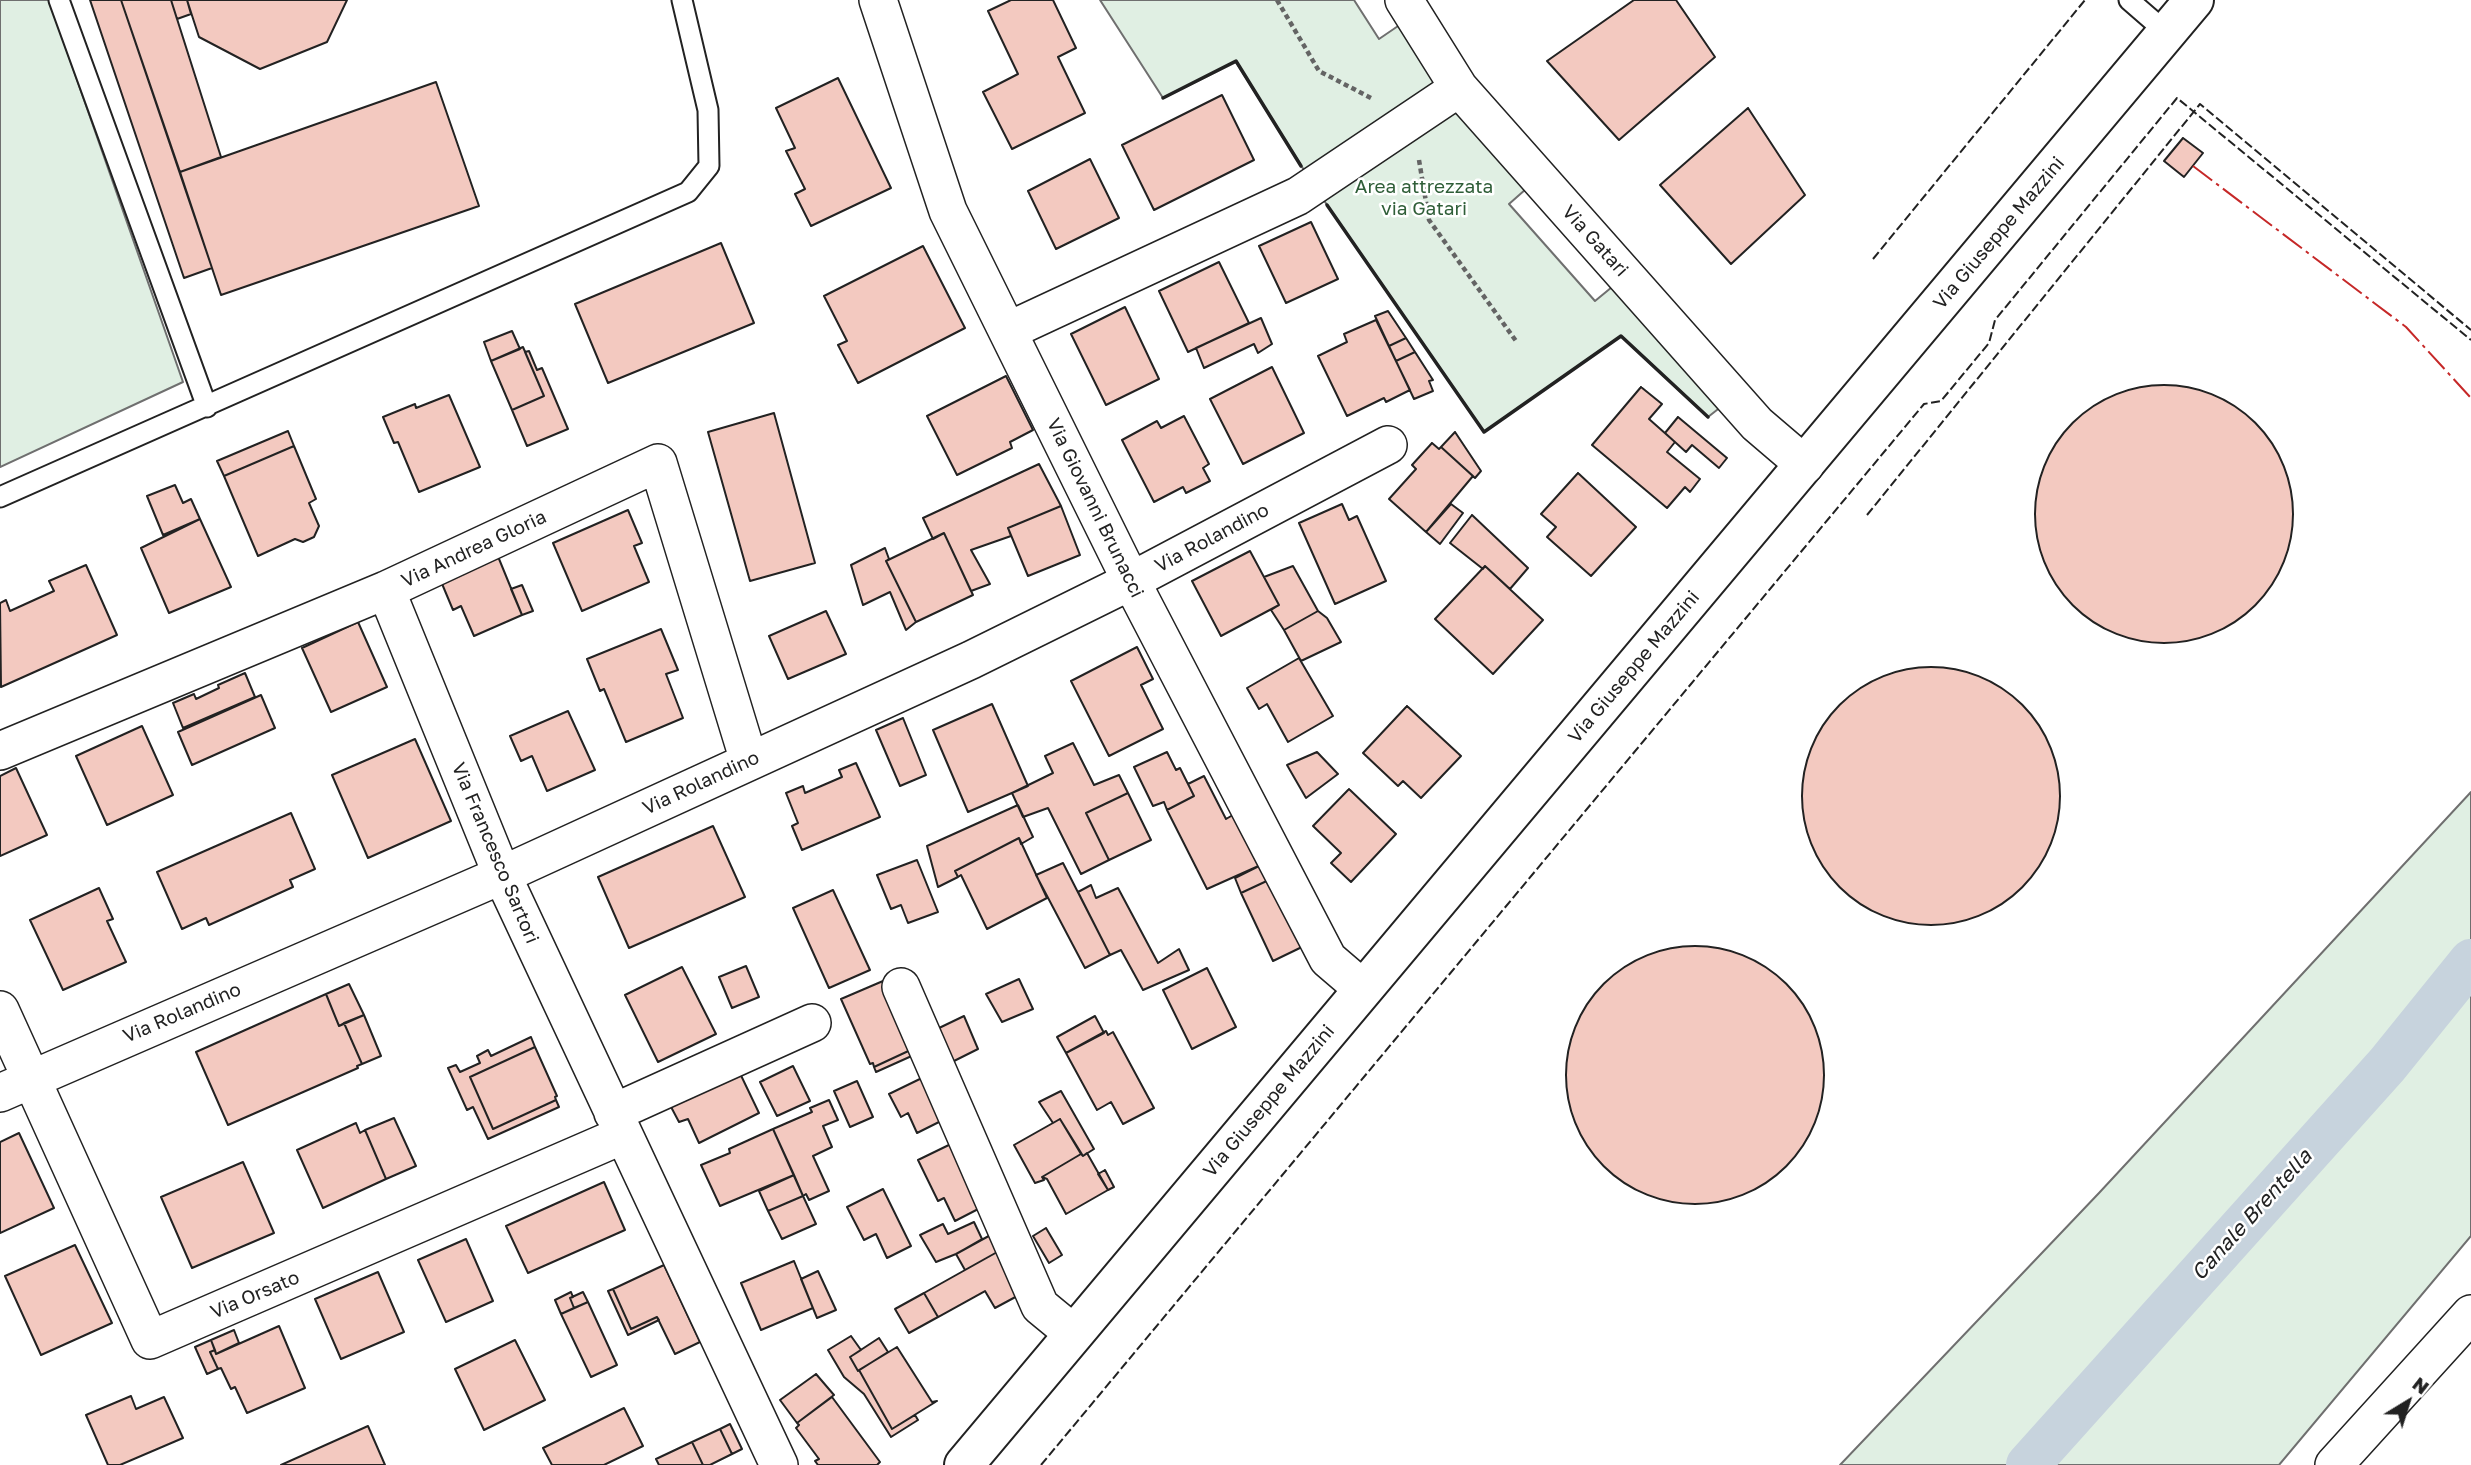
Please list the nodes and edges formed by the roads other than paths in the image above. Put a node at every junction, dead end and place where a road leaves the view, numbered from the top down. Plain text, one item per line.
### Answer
1 (59, 0) edge
2 (682, 0) edge
3 (878, 0) edge
4 (1404, 0) edge
5 (2129, 0) edge
6 (2194, 0) edge
7 (2167, 33) junction
8 (1435, 104) junction
9 (1008, 331) junction
10 (207, 407) junction
11 (1388, 445) dead end
12 (1805, 465) junction
13 (0, 497) edge
14 (1131, 581) junction
15 (386, 590) junction
16 (0, 751) edge
17 (749, 761) junction
18 (502, 875) junction
19 (901, 987) dead end
20 (1363, 989) junction
21 (0, 1010) edge
22 (812, 1023) dead end
23 (16, 1086) edge
24 (618, 1124) junction
25 (2471, 1314) edge
26 (1074, 1334) junction
27 (779, 1465) edge
28 (964, 1465) edge
29 (2334, 1465) edge

1 - 10 lane
2 - 10 lane
3 - 9 street, Via Giovanni Brunacci
4 - 8 street, Via Gatari
5 - 7 lane
6 - 7 main road, Via Giuseppe Mazzini
7 - 12 main road, Via Giuseppe Mazzini
8 - 9 street
8 - 12 street, Via Gatari
9 - 14 street, Via Giovanni Brunacci
10 - 13 lane
11 - 14 street, Via Rolandino
12 - 20 main road, Via Giuseppe Mazzini
14 - 17 street, Via Rolandino
14 - 20 street, Via Giovanni Brunacci
15 - 16 street, Via Andrea Gloria
15 - 17 street, Via Andrea Gloria
15 - 18 street, Via Francesco Sartori
17 - 18 street, Via Rolandino
18 - 23 street, Via Rolandino
18 - 24 street, Via Francesco Sartori
19 - 26 street
20 - 26 main road, Via Giuseppe Mazzini
21 - 23 street
22 - 24 street
23 - 24 street, Via Orsato
24 - 27 street, Via Francesco Sartori
25 - 29 street
26 - 28 main road, Via Giuseppe Mazzini

